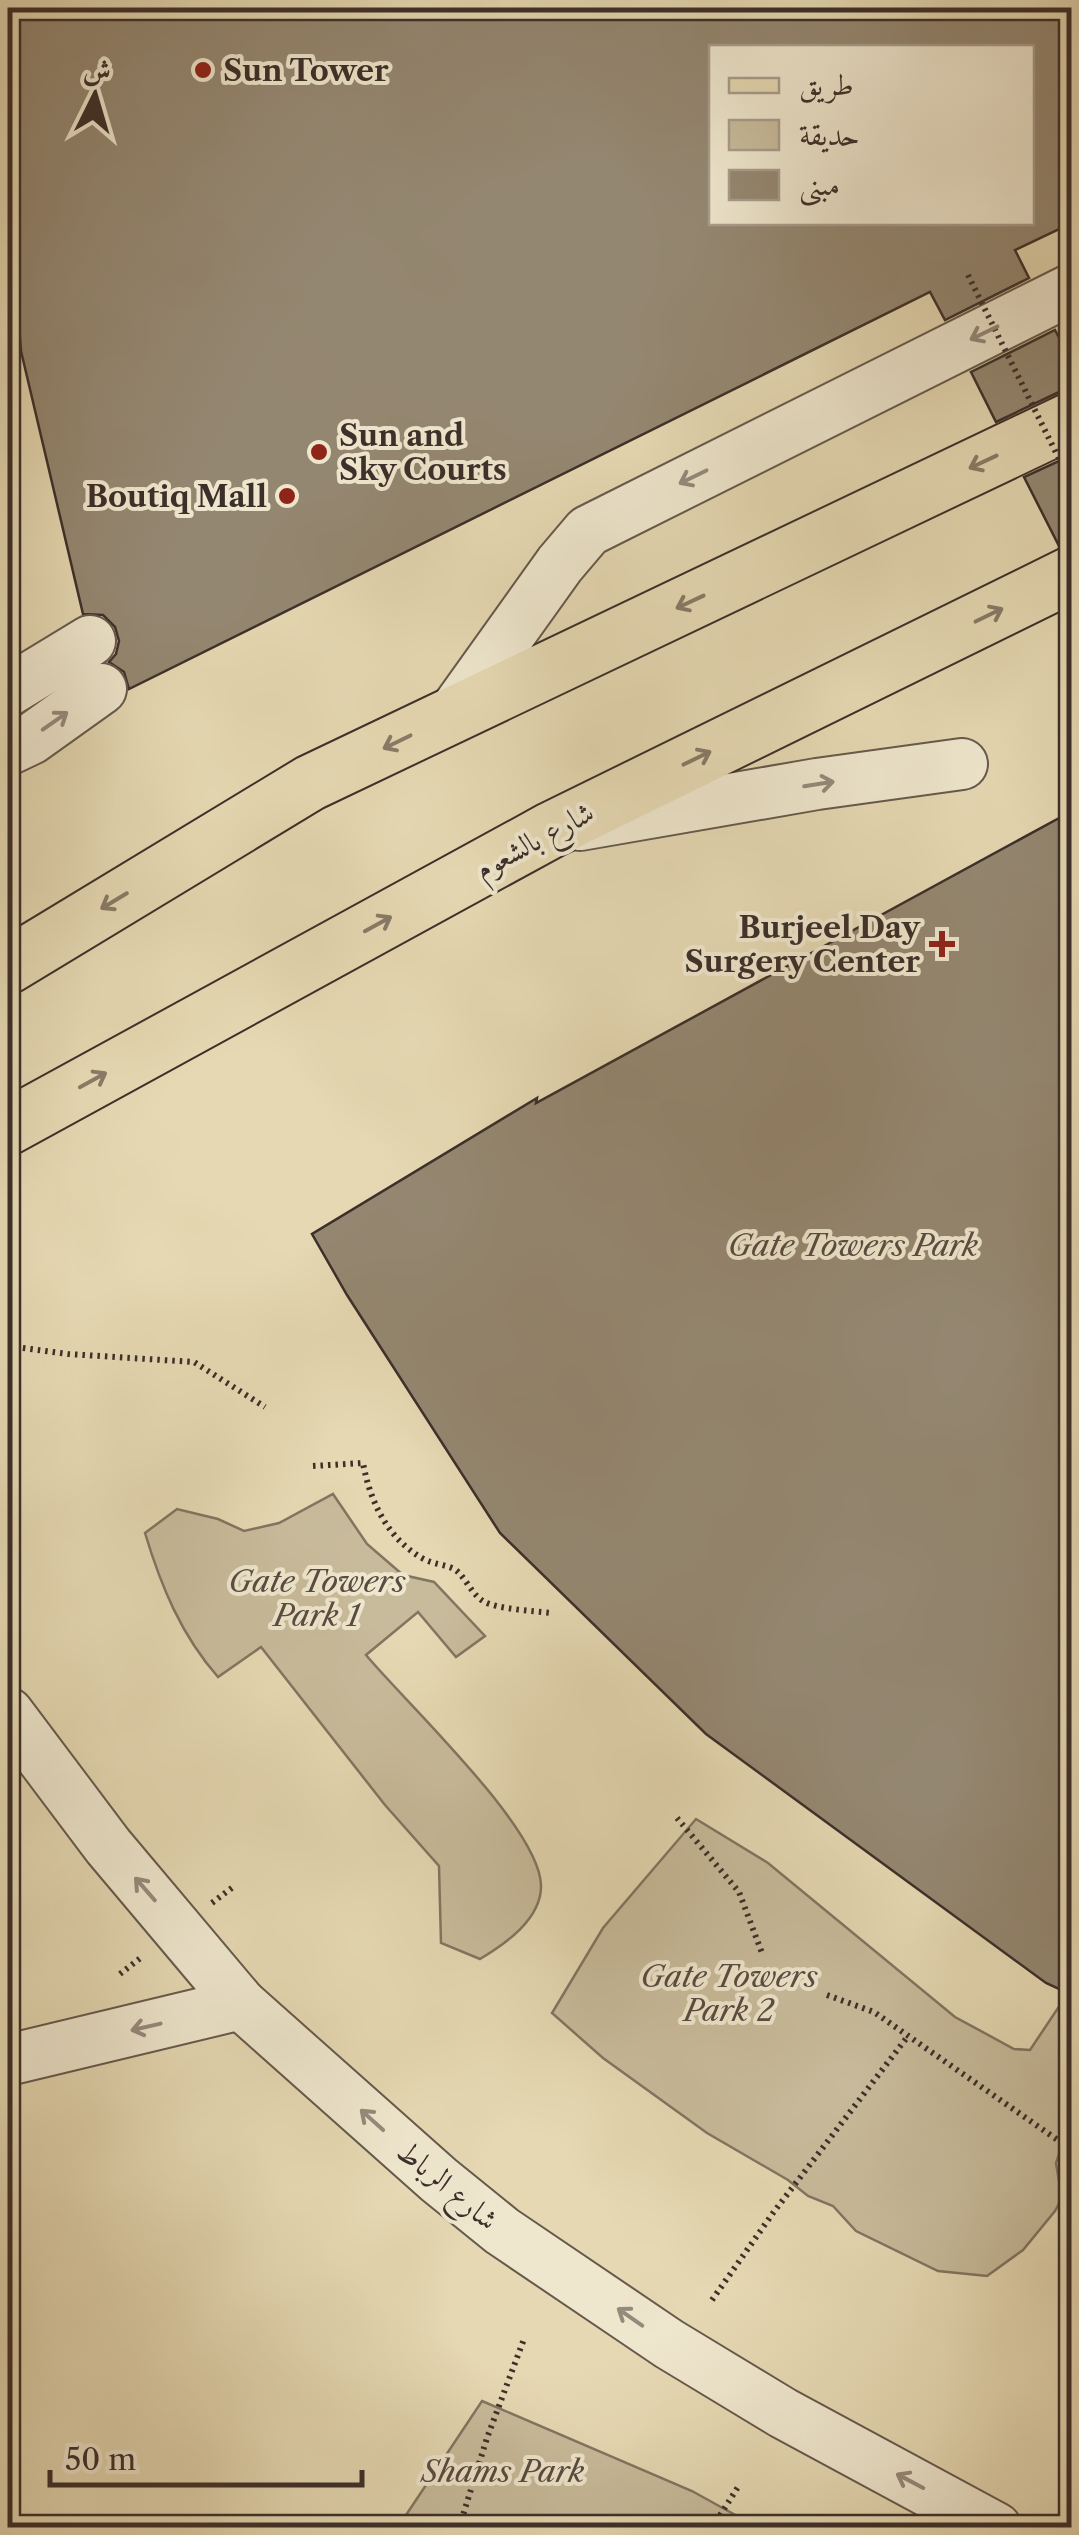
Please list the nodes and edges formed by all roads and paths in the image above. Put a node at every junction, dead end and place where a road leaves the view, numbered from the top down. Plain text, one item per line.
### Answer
1 (968, 275) dead end
2 (1072, 289) edge
3 (1072, 420) edge
4 (1072, 484) edge
5 (1072, 574) edge
6 (90, 641) dead end
7 (101, 689) dead end
8 (8, 691) edge
9 (452, 715) junction
10 (8, 750) edge
11 (962, 764) dead end
12 (550, 830) junction
13 (8, 966) edge
14 (8, 1127) edge
15 (8, 1346) edge
16 (265, 1407) dead end
17 (313, 1466) dead end
18 (551, 1613) dead end
19 (8, 1713) edge
20 (677, 1818) dead end
21 (762, 1953) dead end
22 (827, 1995) dead end
23 (241, 2004) junction
24 (908, 2036) junction
25 (8, 2060) edge
26 (1072, 2150) edge
27 (712, 2300) dead end
28 (524, 2340) dead end
29 (738, 2488) dead end
30 (459, 2528) edge
31 (712, 2528) edge
32 (996, 2528) edge

1 - 4 path, bridge
2 -> 9 street
3 -> 9 main road
12 -> 5 main road, شارع بالشعوم
6 - 8 street
10 -> 7 street
9 -> 13 main road
12 -> 11 street
14 -> 12 main road, شارع بالشعوم
15 - 16 path
17 - 18 path
23 -> 19 street, شارع الرباط
20 - 21 path
22 - 24 path
23 -> 25 street
32 -> 23 street, شارع الرباط
24 - 26 path
24 - 27 path
28 - 30 path
29 - 31 path

